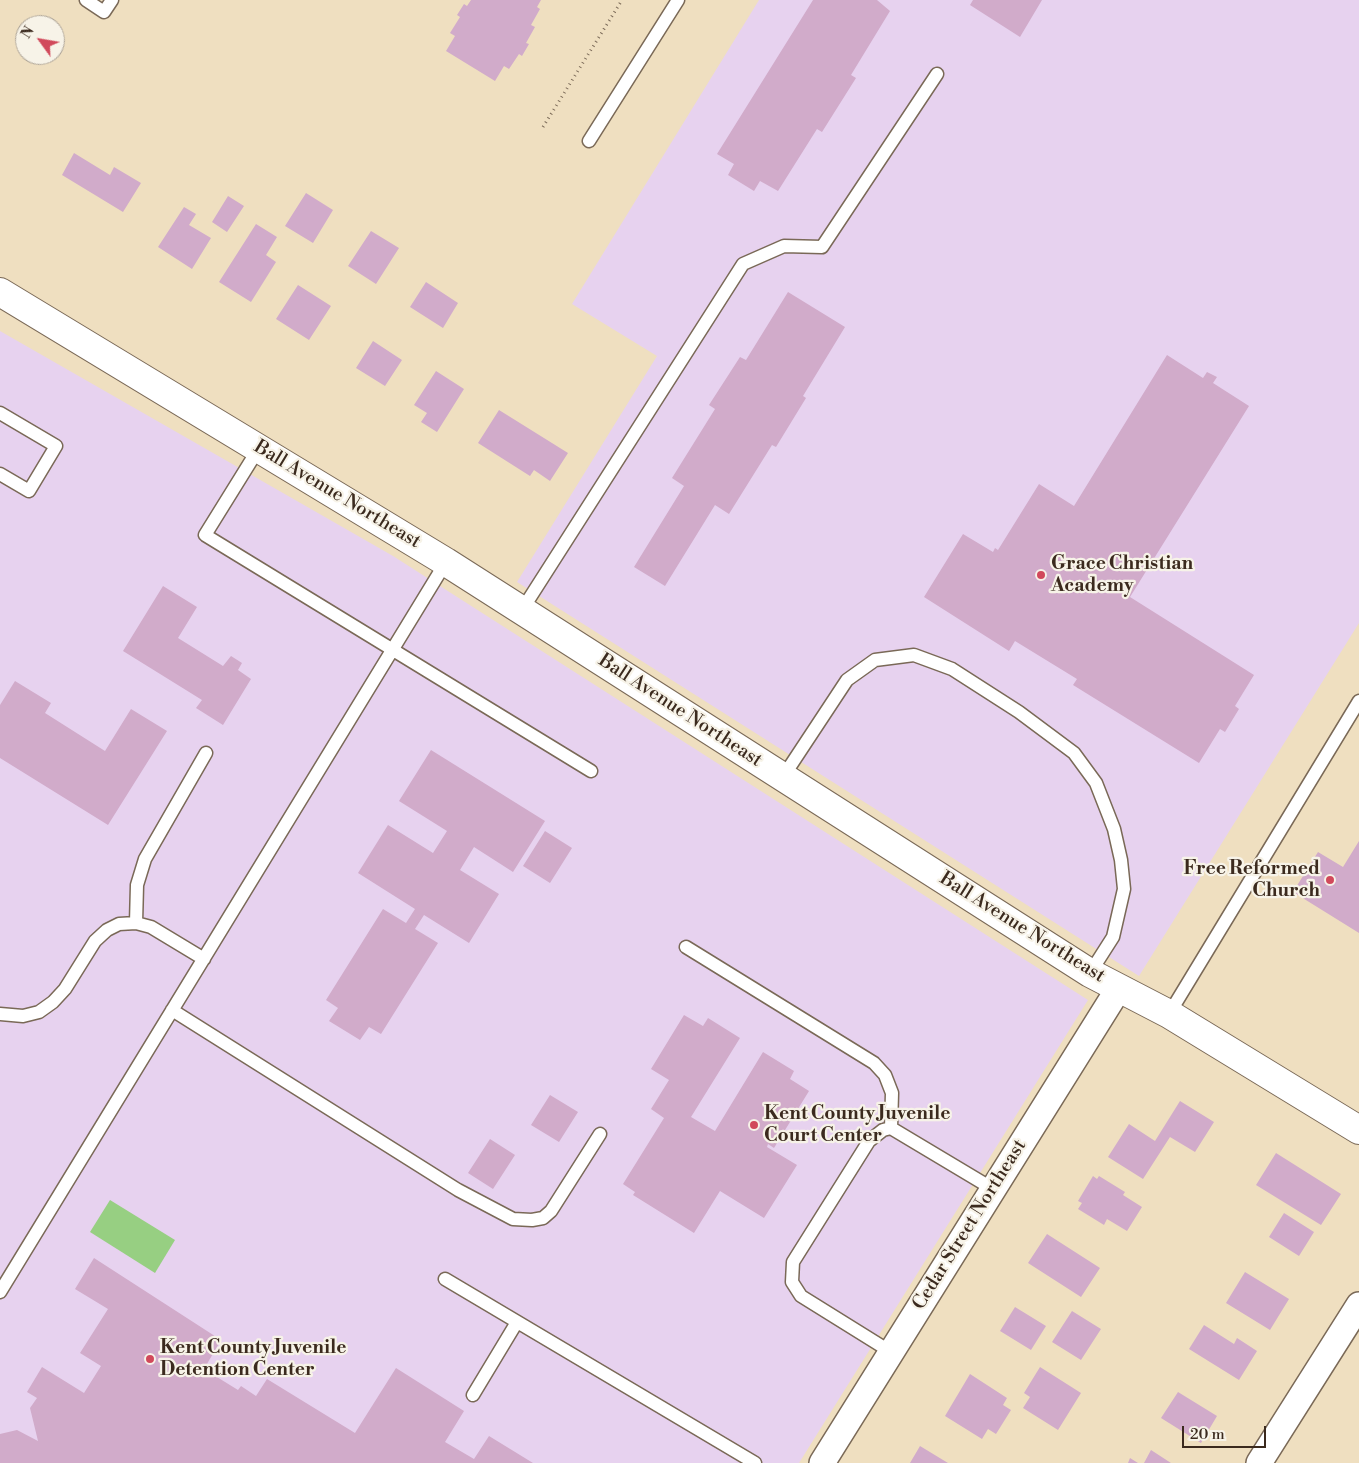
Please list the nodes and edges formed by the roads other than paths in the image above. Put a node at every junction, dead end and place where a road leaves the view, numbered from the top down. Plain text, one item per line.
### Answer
1 (86, 0) edge
2 (112, 0) edge
3 (678, 0) edge
4 (937, 74) dead end
5 (590, 141) dead end
6 (0, 292) edge
7 (0, 413) edge
8 (259, 448) junction
9 (0, 474) edge
10 (446, 562) junction
11 (522, 610) junction
12 (393, 651) junction
13 (1358, 704) edge
14 (206, 754) dead end
15 (591, 771) dead end
16 (784, 777) junction
17 (136, 923) junction
18 (686, 947) dead end
19 (204, 959) junction
20 (1090, 973) junction
21 (1119, 988) junction
22 (172, 1010) junction
23 (0, 1014) edge
24 (1169, 1014) junction
25 (891, 1128) junction
26 (1359, 1130) edge
27 (600, 1134) dead end
28 (992, 1189) junction
29 (444, 1279) dead end
30 (0, 1292) edge
31 (1359, 1305) edge
32 (517, 1322) junction
33 (891, 1352) junction
34 (473, 1395) dead end
35 (755, 1463) edge
36 (822, 1463) edge
37 (1259, 1463) edge

1 - 2 lane
3 - 5 lane
4 - 11 lane
6 - 8 street, Ball Avenue Northeast
7 - 9 lane
8 - 10 street, Ball Avenue Northeast
8 - 12 lane
10 - 11 street, Ball Avenue Northeast
10 - 12 lane
11 - 16 street, Ball Avenue Northeast
12 - 15 lane
12 - 19 lane
13 - 24 lane
14 - 17 lane
16 - 20 street, Ball Avenue Northeast
16 - 20 lane
17 - 19 lane
17 - 23 lane
18 - 25 lane
19 - 22 lane
20 - 21 street, Ball Avenue Northeast
21 - 24 street, Ball Avenue Northeast
21 - 28 street, Cedar Street Northeast
22 - 27 lane
22 - 30 lane
24 - 26 street, Ball Avenue Northeast
25 - 28 lane
25 - 33 lane
28 - 33 street, Cedar Street Northeast
29 - 32 lane
31 - 37 street
32 - 34 lane
32 - 35 lane
33 - 36 street, Cedar Street Northeast

